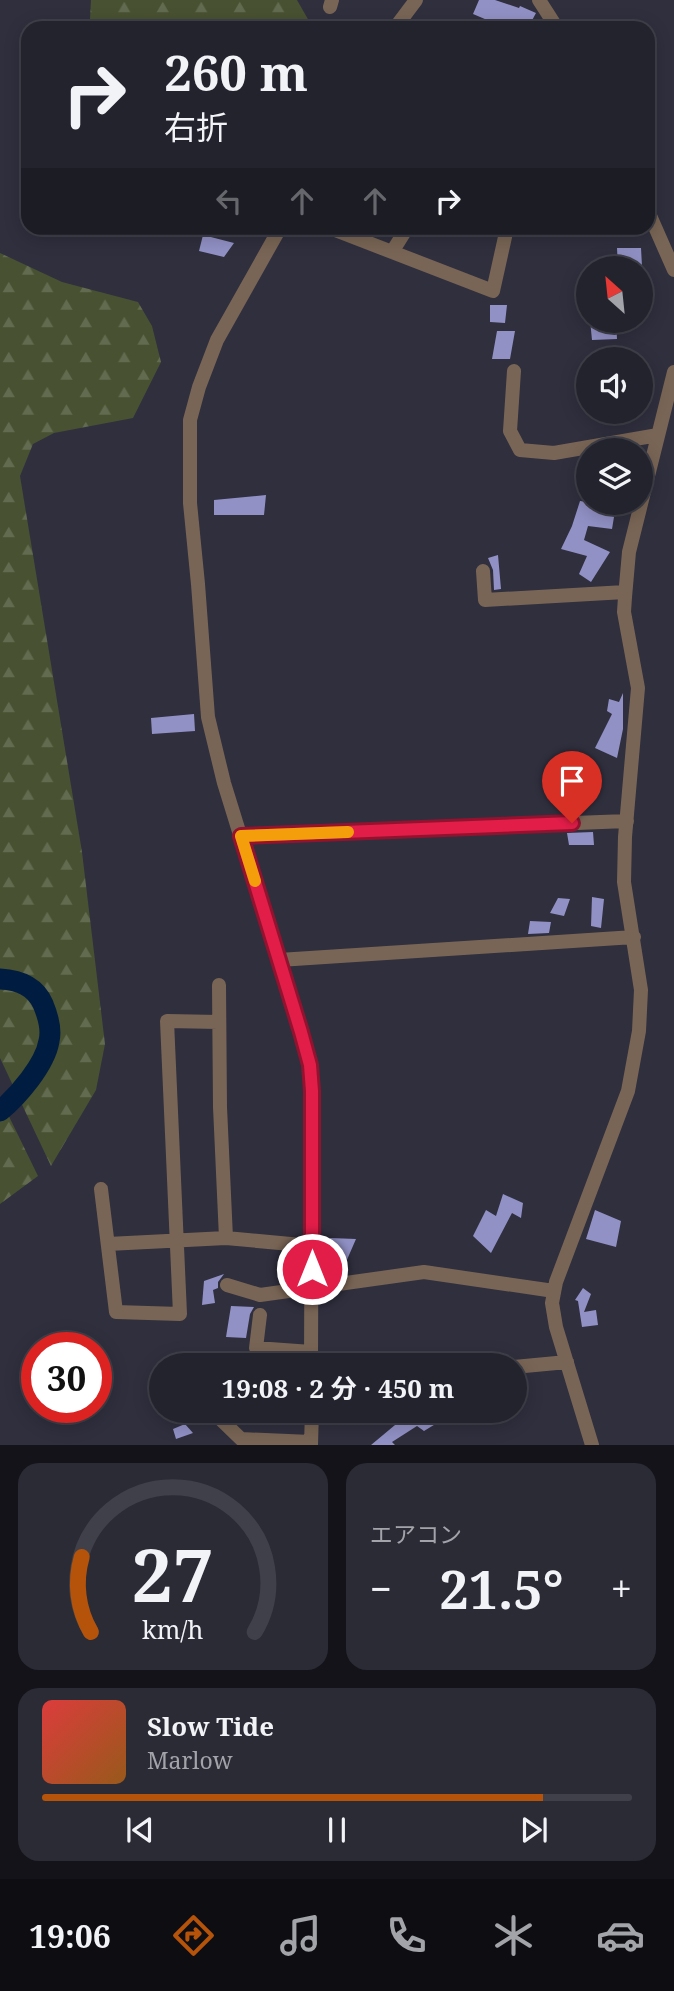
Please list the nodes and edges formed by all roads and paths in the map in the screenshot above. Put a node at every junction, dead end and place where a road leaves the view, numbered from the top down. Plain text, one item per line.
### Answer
1 (416, 0) edge
2 (539, 0) edge
3 (400, 21) edge
4 (552, 21) edge
5 (655, 227) edge
6 (276, 235) edge
7 (348, 235) edge
8 (403, 235) edge
9 (505, 235) edge
10 (392, 252) junction
11 (674, 270) edge
12 (514, 371) dead end
13 (674, 372) edge
14 (658, 435) junction
15 (483, 571) dead end
16 (625, 592) junction
17 (627, 821) junction
18 (241, 836) junction
19 (634, 937) junction
20 (279, 960) junction
21 (219, 985) dead end
22 (219, 1022) junction
23 (101, 1189) dead end
24 (226, 1238) junction
25 (177, 1240) junction
26 (108, 1244) junction
27 (312, 1246) junction
28 (228, 1285) dead end
29 (311, 1287) junction
30 (554, 1291) junction
31 (260, 1315) dead end
32 (284, 1353) edge
33 (312, 1353) edge
34 (567, 1362) junction
35 (527, 1366) edge
36 (224, 1423) edge
37 (312, 1423) edge
38 (311, 1443) edge
39 (592, 1445) edge

1 - 3 street
2 - 4 street
5 - 11 street
6 - 18 street
7 - 10 street
8 - 10 street
9 - 10 street
12 - 14 street
13 - 14 street
14 - 16 street
15 - 16 street
16 - 17 street
17 - 18 street
17 - 19 street
18 - 20 street
19 - 20 street
19 - 30 street
20 - 27 street
21 - 22 street
22 - 24 street
22 - 25 street
23 - 26 street
24 - 25 street
24 - 27 street
25 - 26 street
25 - 26 street
27 - 29 street
28 - 29 street
29 - 30 street
29 - 33 street
30 - 34 street
31 - 32 street
34 - 35 street
34 - 39 street
36 - 38 street
37 - 38 street

